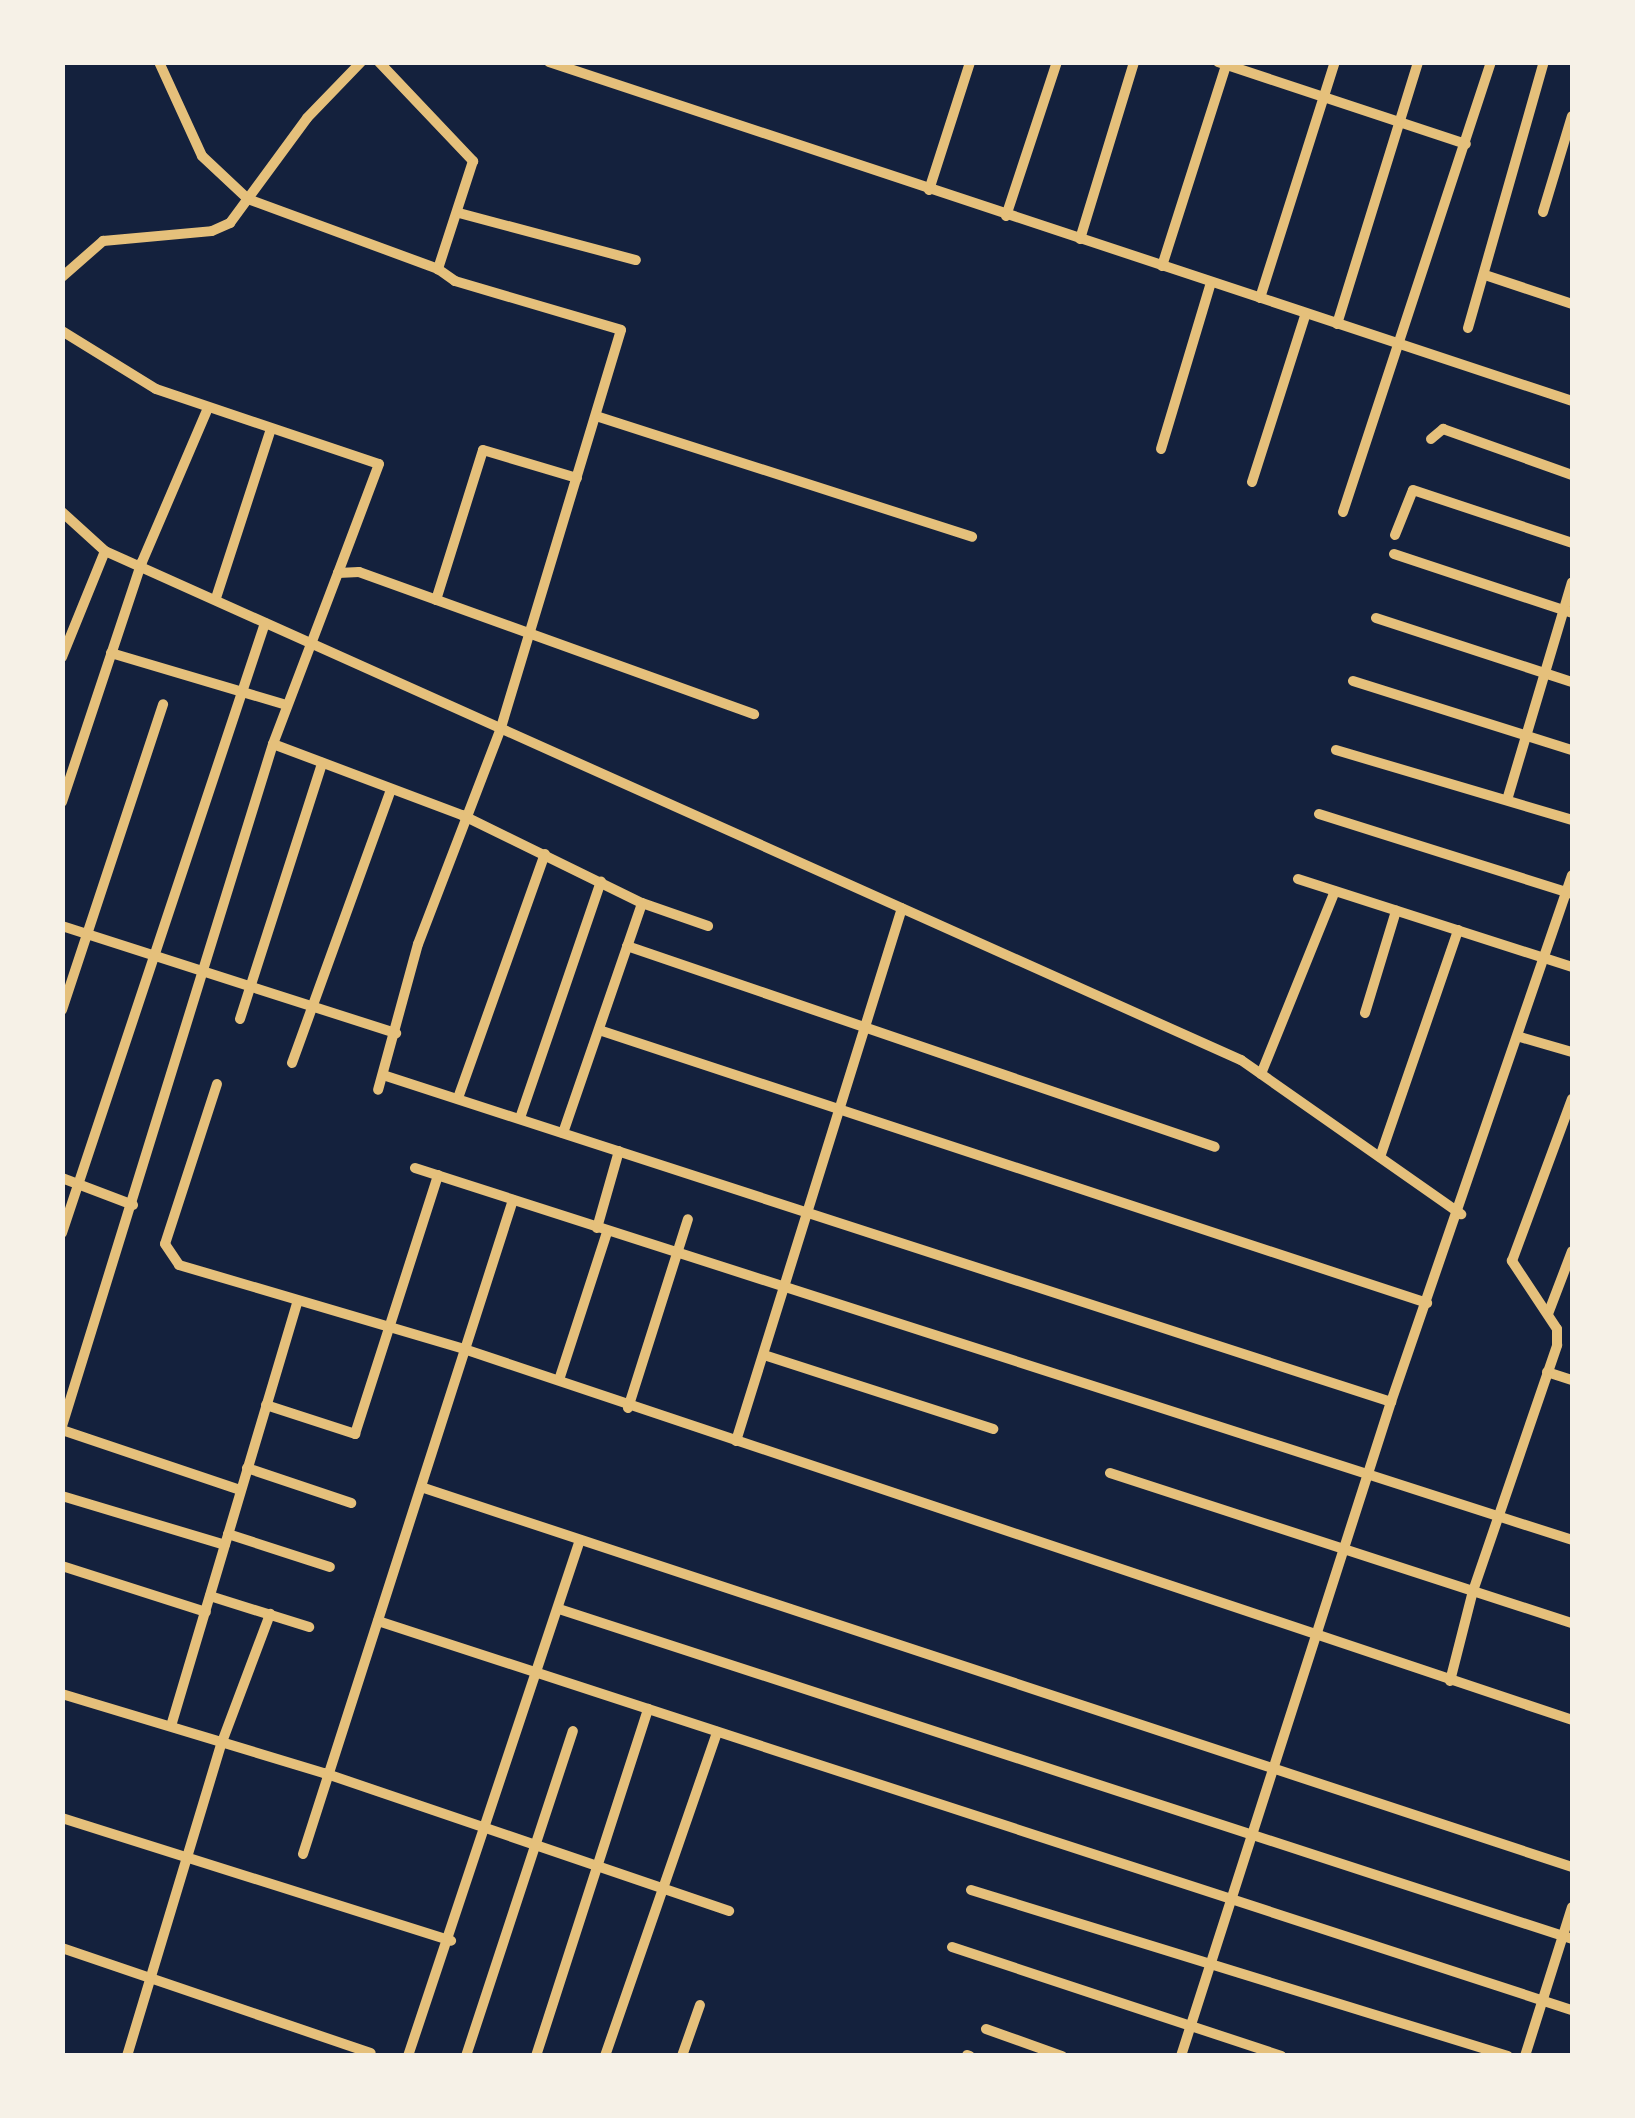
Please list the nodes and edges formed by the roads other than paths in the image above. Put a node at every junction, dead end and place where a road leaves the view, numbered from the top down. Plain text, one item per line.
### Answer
1 (159, 62) edge
2 (362, 62) edge
3 (379, 62) edge
4 (549, 62) edge
5 (970, 62) edge
6 (1057, 62) edge
7 (1134, 62) edge
8 (1334, 62) edge
9 (1418, 62) edge
10 (1490, 62) edge
11 (1544, 62) edge
12 (1222, 64) edge
13 (1324, 97) junction
14 (1572, 116) edge
15 (1399, 122) junction
16 (1466, 144) junction
17 (929, 190) junction
18 (248, 199) junction
19 (1543, 212) dead end
20 (460, 213) junction
21 (1006, 216) junction
22 (1080, 239) junction
23 (636, 260) dead end
24 (1162, 266) junction
25 (438, 269) junction
26 (1485, 275) junction
27 (62, 277) edge
28 (1211, 282) junction
29 (1260, 298) junction
30 (1572, 304) edge
31 (1306, 313) junction
32 (1337, 324) junction
33 (1468, 328) dead end
34 (62, 330) edge
35 (1402, 345) junction
36 (1572, 401) edge
37 (208, 408) junction
38 (596, 416) junction
39 (271, 428) junction
40 (1431, 439) dead end
41 (1160, 449) dead end
42 (1572, 475) edge
43 (577, 478) junction
44 (1252, 482) dead end
45 (62, 512) edge
46 (1343, 512) dead end
47 (1396, 535) dead end
48 (972, 537) dead end
49 (1572, 543) edge
50 (104, 551) junction
51 (1394, 554) dead end
52 (142, 562) junction
53 (338, 573) junction
54 (1572, 582) edge
55 (216, 598) junction
56 (436, 600) junction
57 (1568, 611) edge
58 (1376, 618) dead end
59 (265, 623) junction
60 (530, 634) junction
61 (310, 643) junction
62 (110, 652) junction
63 (62, 657) edge
64 (1544, 673) junction
65 (1353, 682) dead end
66 (1572, 682) edge
67 (240, 690) junction
68 (163, 704) dead end
69 (286, 704) junction
70 (754, 714) dead end
71 (501, 728) junction
72 (1526, 736) junction
73 (272, 744) junction
74 (1336, 750) dead end
75 (1572, 750) edge
76 (322, 763) junction
77 (390, 788) junction
78 (1506, 800) junction
79 (62, 802) edge
80 (1319, 814) dead end
81 (462, 815) junction
82 (1572, 820) edge
83 (545, 854) junction
84 (1572, 875) edge
85 (1298, 879) dead end
86 (601, 882) junction
87 (1335, 891) junction
88 (1570, 894) edge
89 (642, 903) junction
90 (902, 908) junction
91 (1396, 910) junction
92 (62, 926) edge
93 (708, 926) dead end
94 (1458, 930) junction
95 (88, 935) junction
96 (628, 946) junction
97 (152, 956) junction
98 (1546, 958) junction
99 (1572, 967) edge
100 (206, 975) junction
101 (250, 988) junction
102 (314, 1008) junction
103 (62, 1010) edge
104 (1365, 1013) dead end
105 (240, 1020) dead end
106 (866, 1024) junction
107 (599, 1030) junction
108 (396, 1033) junction
109 (1520, 1037) junction
110 (1572, 1052) edge
111 (292, 1063) dead end
112 (383, 1074) junction
113 (1261, 1074) junction
114 (217, 1084) dead end
115 (378, 1090) dead end
116 (458, 1098) junction
117 (1572, 1099) edge
118 (840, 1108) junction
119 (520, 1118) junction
120 (563, 1133) junction
121 (1215, 1147) dead end
122 (619, 1151) junction
123 (1380, 1157) junction
124 (415, 1168) dead end
125 (438, 1176) junction
126 (62, 1178) edge
127 (78, 1184) junction
128 (513, 1200) junction
129 (133, 1206) junction
130 (808, 1213) junction
131 (1461, 1214) junction
132 (688, 1219) dead end
133 (602, 1230) junction
134 (62, 1233) edge
135 (1572, 1251) edge
136 (677, 1254) junction
137 (786, 1288) junction
138 (297, 1302) junction
139 (1427, 1303) junction
140 (1548, 1314) junction
141 (390, 1330) junction
142 (467, 1350) junction
143 (764, 1355) junction
144 (1547, 1372) junction
145 (559, 1380) junction
146 (1572, 1380) edge
147 (1391, 1402) junction
148 (266, 1405) junction
149 (628, 1408) junction
150 (62, 1429) edge
151 (992, 1429) dead end
152 (736, 1441) junction
153 (246, 1468) junction
154 (1110, 1472) dead end
155 (1368, 1475) junction
156 (424, 1488) junction
157 (240, 1490) junction
158 (62, 1496) edge
159 (352, 1503) dead end
160 (1498, 1516) junction
161 (227, 1540) junction
162 (580, 1540) junction
163 (1572, 1540) edge
164 (1343, 1551) junction
165 (62, 1566) edge
166 (330, 1567) dead end
167 (1473, 1591) junction
168 (210, 1596) junction
169 (559, 1609) junction
170 (206, 1612) junction
171 (270, 1614) junction
172 (378, 1622) junction
173 (1572, 1622) edge
174 (309, 1627) dead end
175 (1315, 1637) junction
176 (539, 1675) junction
177 (1450, 1680) junction
178 (62, 1694) edge
179 (648, 1709) junction
180 (1572, 1720) edge
181 (171, 1726) junction
182 (574, 1730) dead end
183 (717, 1732) junction
184 (222, 1742) junction
185 (1274, 1768) junction
186 (324, 1772) junction
187 (62, 1818) edge
188 (488, 1828) junction
189 (1252, 1836) junction
190 (534, 1844) junction
191 (302, 1854) dead end
192 (187, 1856) junction
193 (597, 1865) junction
194 (1572, 1867) edge
195 (662, 1888) junction
196 (971, 1890) dead end
197 (1230, 1901) junction
198 (1572, 1907) edge
199 (729, 1911) dead end
200 (1568, 1937) edge
201 (451, 1941) junction
202 (952, 1947) dead end
203 (62, 1948) edge
204 (1210, 1966) junction
205 (152, 1977) junction
206 (1543, 2001) junction
207 (700, 2005) dead end
208 (1572, 2010) edge
209 (1191, 2025) junction
210 (986, 2029) dead end
211 (370, 2053) dead end
212 (127, 2056) edge
213 (408, 2056) edge
214 (466, 2056) edge
215 (536, 2056) edge
216 (605, 2056) edge
217 (682, 2056) edge
218 (1062, 2056) edge
219 (1181, 2056) edge
220 (1280, 2056) edge
221 (1508, 2056) edge
222 (1525, 2056) edge

1 - 18 street
2 - 18 street
3 - 20 street
4 - 17 street
5 - 17 street
6 - 21 street
7 - 22 street
8 - 13 street
9 - 15 street
10 - 16 street
11 - 26 street
12 - 13 street
12 - 24 street
13 - 15 street
13 - 29 street
14 - 19 street
15 - 16 street
15 - 32 street
16 - 35 street
17 - 21 street
18 - 25 street
18 - 27 street
20 - 23 street
20 - 25 street
21 - 22 street
22 - 24 street
24 - 28 street
25 - 38 street
26 - 30 street
26 - 33 street
28 - 29 street
28 - 41 street
29 - 31 street
31 - 32 street
31 - 44 street
32 - 35 street
34 - 37 street
35 - 36 street
35 - 46 street
37 - 39 street
37 - 52 street
38 - 43 street
38 - 48 street
39 - 53 street
39 - 55 street
40 - 42 street
43 - 56 street
43 - 60 street
45 - 50 street
47 - 49 street
50 - 52 street
50 - 63 street
51 - 57 street
52 - 55 street
52 - 62 street
53 - 56 street
53 - 61 street
54 - 57 street
55 - 59 street
56 - 60 street
57 - 64 street
58 - 64 street
59 - 61 street
59 - 67 street
60 - 70 street
60 - 71 street
61 - 69 street
61 - 71 street
62 - 67 street
62 - 79 street
64 - 66 street
64 - 72 street
65 - 72 street
67 - 69 street
67 - 97 street
68 - 95 street
69 - 73 street
71 - 81 street
71 - 90 street
72 - 75 street
72 - 78 street
73 - 76 street
73 - 100 street
74 - 78 street
76 - 77 street
76 - 101 street
77 - 81 street
77 - 102 street
78 - 82 street
80 - 88 street
81 - 83 street
81 - 108 street
83 - 86 street
83 - 116 street
84 - 88 street
85 - 87 street
86 - 89 street
86 - 119 street
87 - 91 street
87 - 113 street
88 - 98 street
89 - 93 street
89 - 96 street
90 - 106 street
90 - 113 street
91 - 94 street
91 - 104 street
92 - 95 street
94 - 98 street
94 - 123 street
95 - 97 street
95 - 103 street
96 - 106 street
96 - 107 street
97 - 100 street
97 - 127 street
98 - 99 street
98 - 109 street
100 - 101 street
100 - 129 street
101 - 102 street
101 - 105 street
102 - 108 street
102 - 111 street
106 - 118 street
106 - 121 street
107 - 118 street
107 - 120 street
108 - 112 street
109 - 110 street
109 - 131 street
112 - 115 street
112 - 116 street
113 - 123 street
114 - 138 street
116 - 119 street
117 - 140 street
118 - 130 street
118 - 139 street
119 - 120 street
120 - 122 street
122 - 130 street
122 - 133 street
123 - 131 street
124 - 125 street
125 - 128 street
125 - 141 street
126 - 127 street
127 - 129 street
127 - 134 street
128 - 133 street
128 - 142 street
129 - 150 street
130 - 137 street
130 - 147 street
131 - 139 street
132 - 136 street
133 - 136 street
133 - 145 street
135 - 140 street
136 - 137 street
136 - 149 street
137 - 143 street
137 - 155 street
138 - 141 street
138 - 148 street
139 - 147 street
140 - 144 street
141 - 142 street
141 - 148 street
142 - 145 street
142 - 156 street
143 - 151 street
143 - 152 street
144 - 146 street
144 - 160 street
145 - 149 street
147 - 155 street
148 - 153 street
149 - 152 street
150 - 157 street
152 - 175 street
153 - 157 street
153 - 159 street
154 - 164 street
155 - 160 street
155 - 164 street
156 - 162 street
156 - 172 street
157 - 161 street
158 - 161 street
160 - 163 street
160 - 167 street
161 - 166 street
161 - 168 street
162 - 169 street
162 - 185 street
164 - 167 street
164 - 175 street
165 - 170 street
167 - 173 street
167 - 177 street
168 - 170 street
168 - 171 street
169 - 176 street
169 - 189 street
170 - 181 street
171 - 174 street
171 - 184 street
172 - 176 street
172 - 186 street
175 - 177 street
175 - 185 street
176 - 179 street
176 - 188 street
177 - 180 street
178 - 181 street
179 - 183 street
179 - 193 street
181 - 184 street
182 - 190 street
183 - 195 street
183 - 197 street
184 - 186 street
184 - 192 street
185 - 189 street
185 - 194 street
186 - 188 street
186 - 191 street
187 - 192 street
188 - 190 street
188 - 201 street
189 - 197 street
189 - 200 street
190 - 193 street
190 - 214 street
192 - 201 street
192 - 205 street
193 - 195 street
193 - 215 street
195 - 199 street
195 - 216 street
196 - 204 street
197 - 204 street
197 - 206 street
198 - 200 street
200 - 206 street
201 - 213 street
202 - 209 street
203 - 205 street
204 - 209 street
204 - 221 street
205 - 211 street
205 - 212 street
206 - 208 street
206 - 222 street
207 - 217 street
209 - 219 street
209 - 220 street
210 - 218 street

